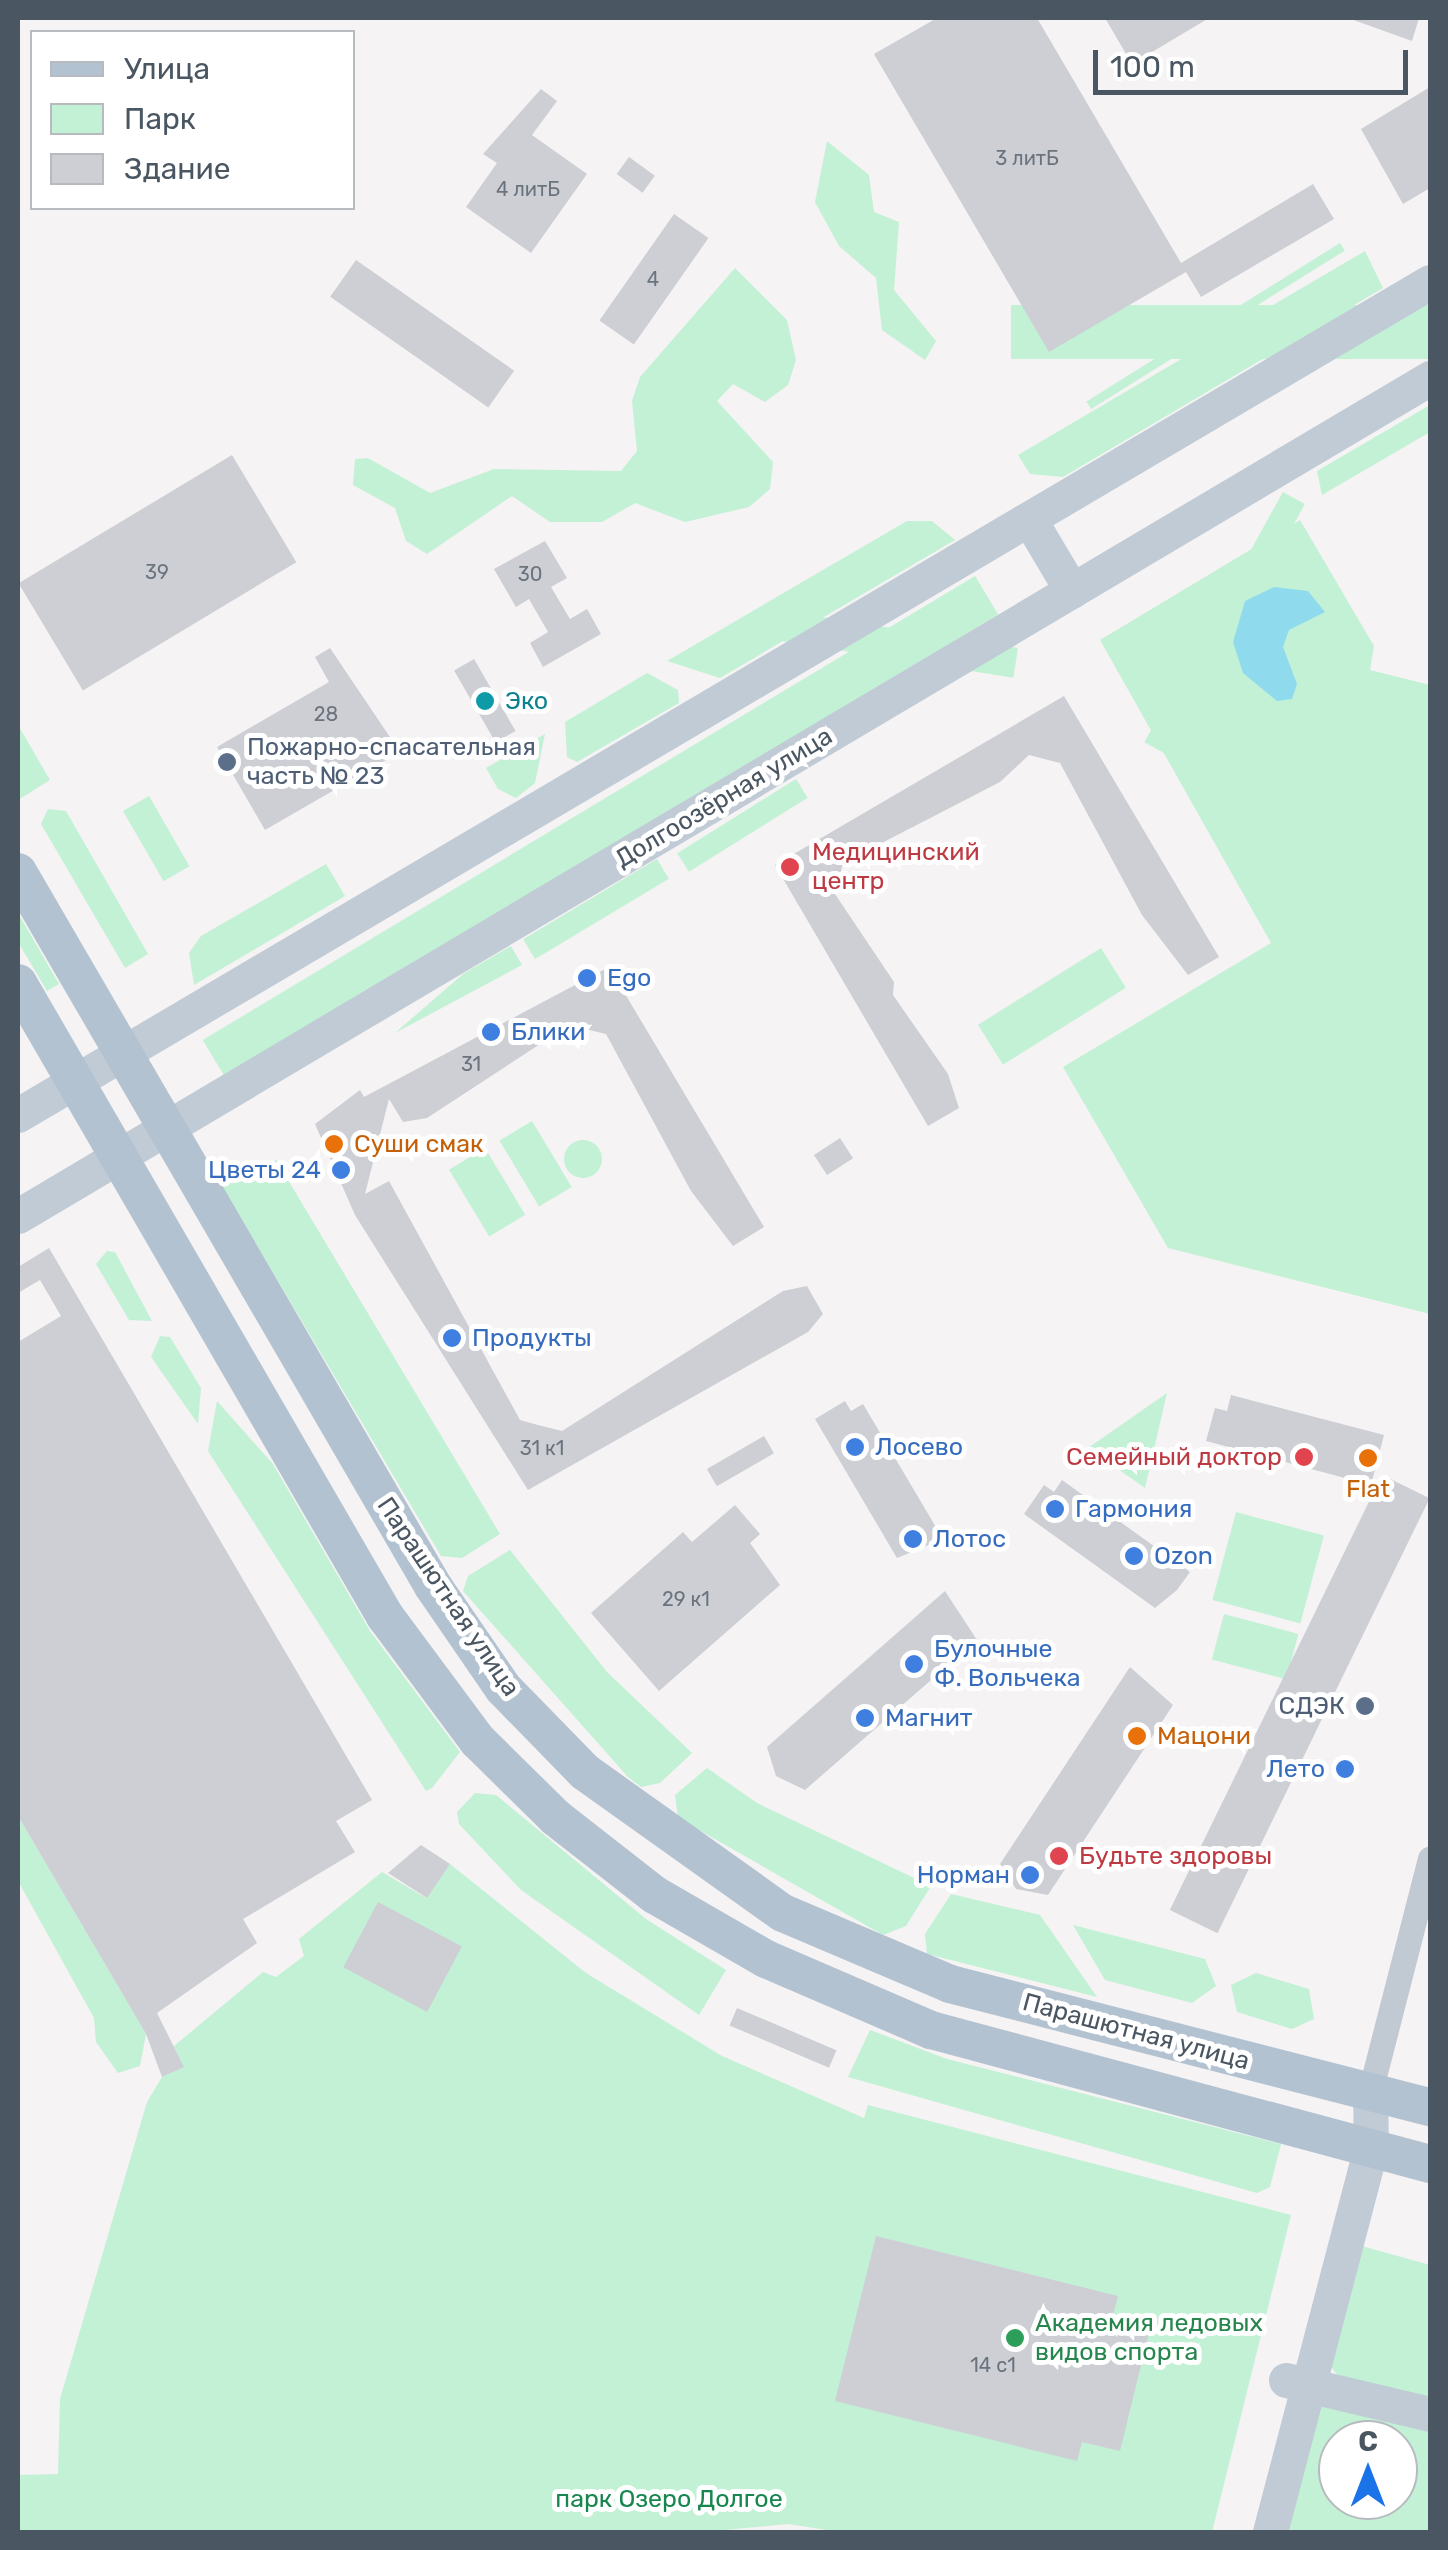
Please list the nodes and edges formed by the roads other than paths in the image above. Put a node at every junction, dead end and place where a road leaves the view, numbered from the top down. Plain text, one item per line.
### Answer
1 (1430, 282) edge
2 (1430, 378) edge
3 (1031, 522) junction
4 (1072, 592) junction
5 (18, 872) edge
6 (18, 983) edge
7 (122, 1053) junction
8 (74, 1081) junction
9 (18, 1115) edge
10 (164, 1130) junction
11 (119, 1156) junction
12 (18, 1216) edge
13 (1430, 1858) edge
14 (1370, 2092) junction
15 (1430, 2107) edge
16 (1370, 2148) junction
17 (1430, 2164) edge
18 (1297, 2382) junction
19 (1430, 2414) edge
20 (1246, 2532) edge
21 (1270, 2532) edge

1 - 3 main road
2 - 4 main road, Долгоозёрная улица
3 - 4 main road
3 - 7 main road
4 - 10 main road, Долгоозёрная улица
5 - 7 main road, Парашютная улица
6 - 8 main road, Парашютная улица
7 - 8 main road
7 - 10 main road, Парашютная улица
8 - 9 main road
8 - 11 main road, Парашютная улица
10 - 11 main road, Долгоозёрная улица
10 - 14 main road, Парашютная улица
11 - 12 main road, Долгоозёрная улица
11 - 16 main road, Парашютная улица
13 - 14 street
14 - 15 main road, Парашютная улица
14 - 16 main road
16 - 17 main road, Парашютная улица
16 - 18 main road
18 - 19 main road
18 - 20 main road
18 - 21 main road

